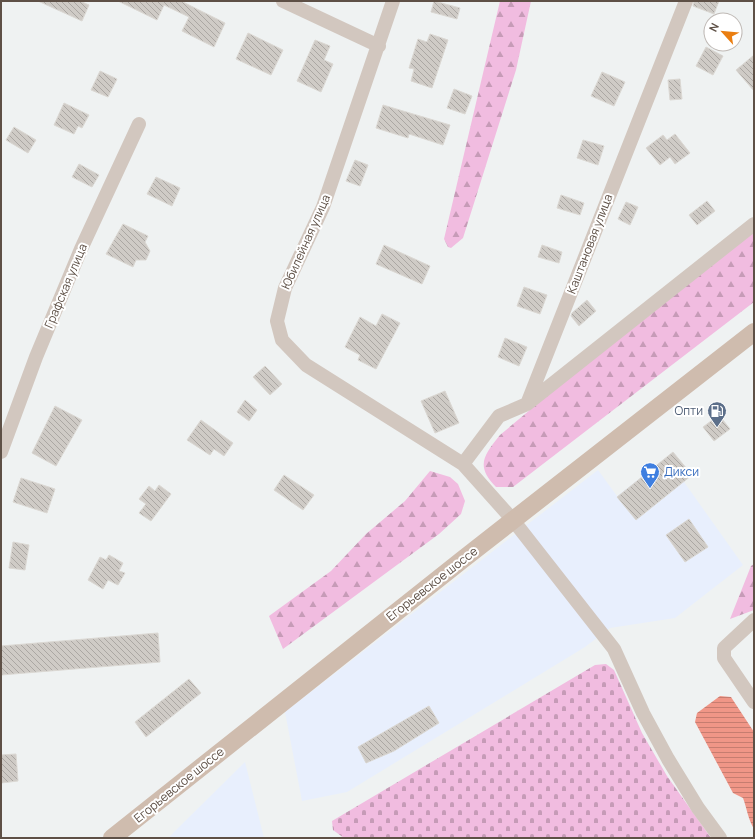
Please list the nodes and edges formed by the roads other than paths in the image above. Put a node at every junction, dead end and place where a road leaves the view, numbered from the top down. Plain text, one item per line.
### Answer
1 (283, 1) edge
2 (393, 1) edge
3 (686, 1) edge
4 (379, 46) junction
5 (139, 124) dead end
6 (754, 224) edge
7 (754, 332) edge
8 (527, 404) junction
9 (1, 452) edge
10 (463, 464) junction
11 (512, 520) junction
12 (754, 620) edge
13 (754, 702) edge
14 (112, 838) edge
15 (720, 838) edge

1 - 4 street
2 - 4 street, Юбилейная улица
3 - 8 street, Каштановая улица
4 - 10 street, Юбилейная улица
5 - 9 street, Графская улица
6 - 8 street
7 - 11 main road, Егорьевское шоссе
8 - 10 street
10 - 11 street, Юбилейная улица
11 - 14 main road, Егорьевское шоссе
11 - 15 street, Юбилейная улица
12 - 13 street

